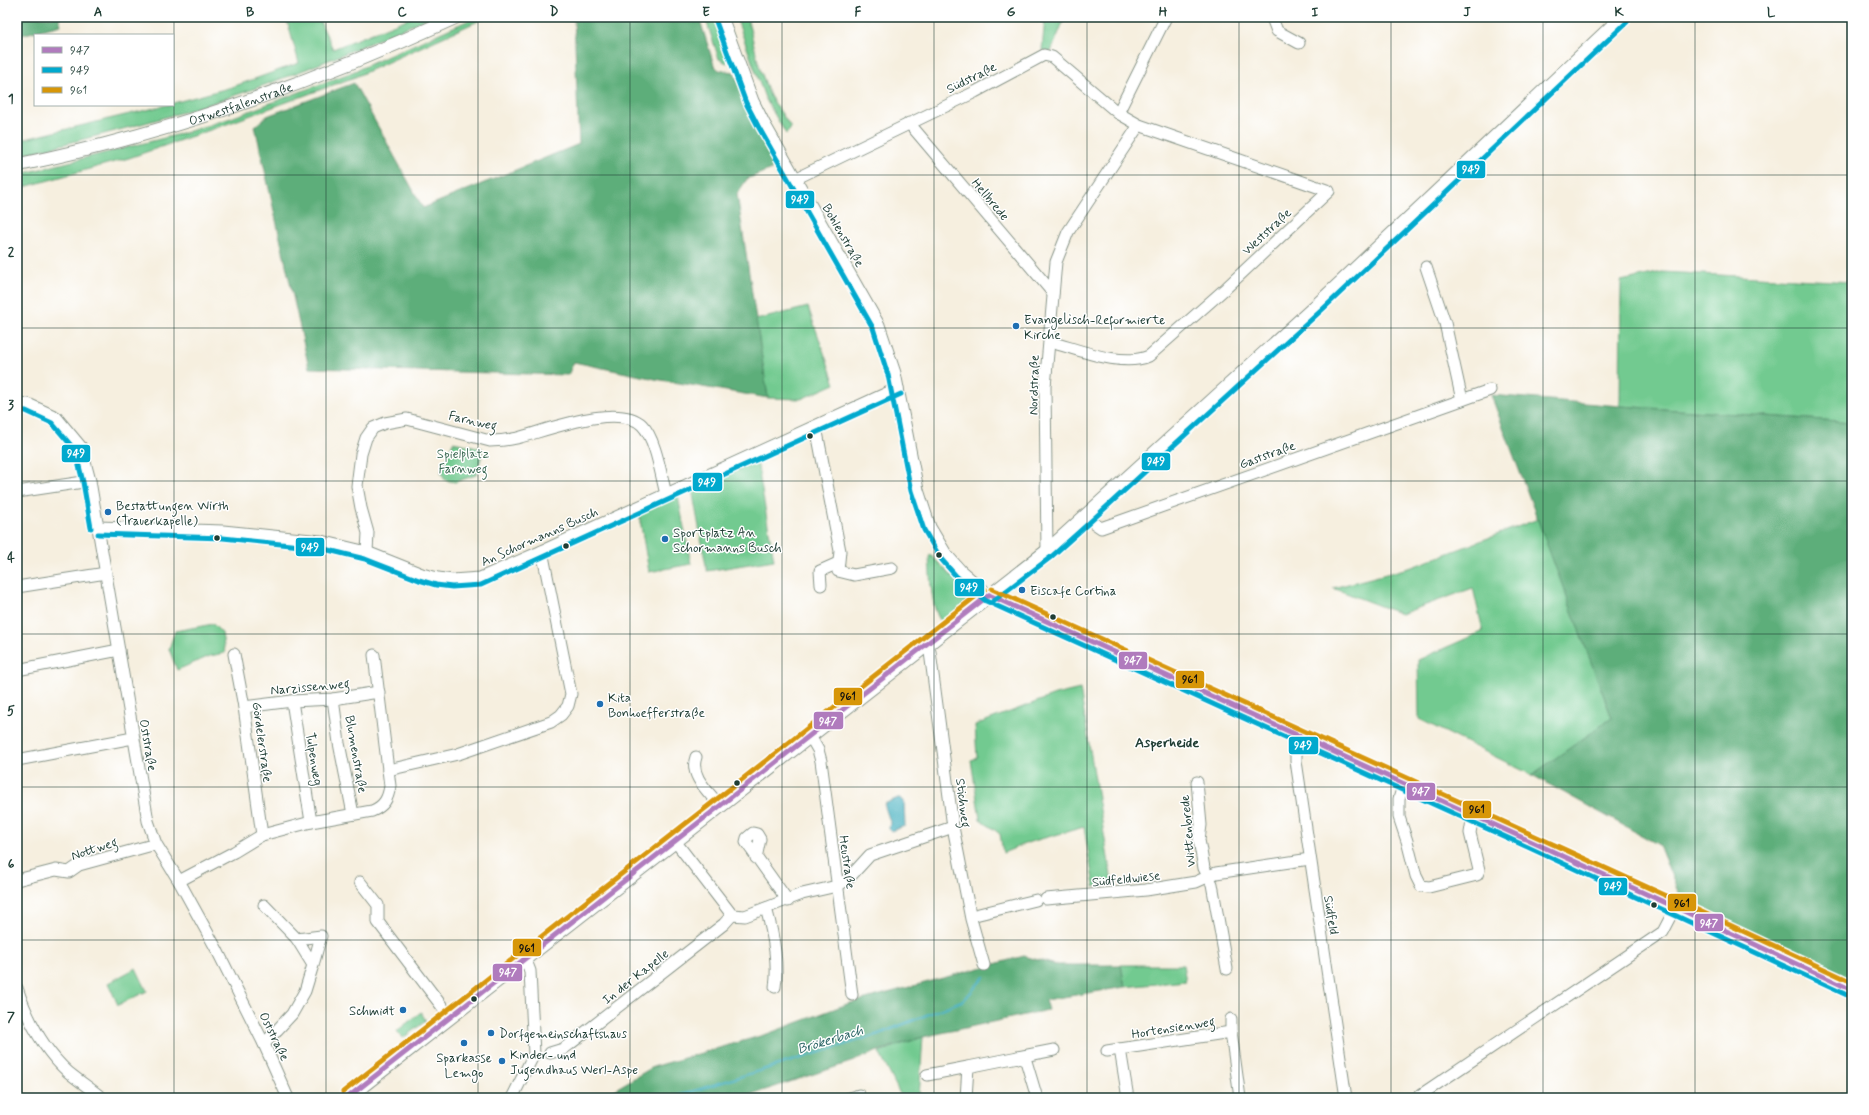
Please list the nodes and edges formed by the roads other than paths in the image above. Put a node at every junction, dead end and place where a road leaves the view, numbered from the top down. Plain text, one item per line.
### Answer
1 (456, 17) edge
2 (722, 17) edge
3 (1166, 17) edge
4 (1270, 17) edge
5 (1622, 17) edge
6 (1299, 43) dead end
7 (1118, 113) junction
8 (909, 123) junction
9 (1139, 125) junction
10 (17, 165) edge
11 (799, 177) junction
12 (1426, 267) dead end
13 (1052, 293) junction
14 (1050, 342) junction
15 (898, 388) junction
16 (1490, 390) dead end
17 (1462, 400) junction
18 (17, 403) edge
19 (816, 427) junction
20 (90, 482) junction
21 (17, 492) edge
22 (666, 494) junction
23 (1085, 517) junction
24 (98, 527) junction
25 (1047, 550) junction
26 (542, 551) junction
27 (367, 552) junction
28 (838, 567) junction
29 (892, 568) dead end
30 (106, 574) junction
31 (821, 585) dead end
32 (17, 587) edge
33 (989, 595) junction
34 (928, 644) junction
35 (119, 650) junction
36 (234, 654) dead end
37 (374, 655) dead end
38 (17, 670) edge
39 (379, 692) junction
40 (333, 700) junction
41 (292, 701) junction
42 (244, 707) junction
43 (810, 736) junction
44 (1302, 737) junction
45 (133, 738) junction
46 (696, 757) dead end
47 (17, 760) edge
48 (388, 770) junction
49 (1197, 782) dead end
50 (1404, 783) junction
51 (720, 806) junction
52 (353, 814) junction
53 (1473, 815) junction
54 (311, 822) junction
55 (953, 827) junction
56 (262, 835) junction
57 (675, 841) junction
58 (156, 844) junction
59 (756, 858) dead end
60 (1310, 859) junction
61 (1207, 876) junction
62 (17, 880) edge
63 (179, 881) junction
64 (360, 882) dead end
65 (837, 886) junction
66 (788, 900) junction
67 (264, 904) dead end
68 (1676, 907) junction
69 (766, 908) junction
70 (732, 915) junction
71 (971, 916) junction
72 (297, 938) junction
73 (525, 958) junction
74 (313, 965) junction
75 (984, 965) dead end
76 (1227, 969) dead end
77 (775, 987) dead end
78 (17, 988) edge
79 (1852, 990) edge
80 (852, 995) dead end
81 (450, 1017) junction
82 (1231, 1019) dead end
83 (1231, 1032) junction
84 (264, 1044) junction
85 (1120, 1049) junction
86 (1054, 1050) dead end
87 (1107, 1051) dead end
88 (550, 1053) dead end
89 (1018, 1057) junction
90 (968, 1067) junction
91 (927, 1075) dead end
92 (102, 1098) edge
93 (288, 1098) edge
94 (347, 1098) edge
95 (512, 1098) edge
96 (849, 1098) edge
97 (860, 1098) edge
98 (966, 1098) edge
99 (1037, 1098) edge
100 (1128, 1098) edge
101 (1240, 1098) edge
102 (1346, 1098) edge
103 (1416, 1098) edge

1 - 10 main road, Ostwestfalenstraße
2 - 11 street, Bohlenstraße
3 - 7 street
4 - 6 street
5 - 23 main road
7 - 8 street, Südstraße
7 - 9 street, Südstraße
8 - 11 street, Südstraße
8 - 13 street, Hellbrede
9 - 13 street, Nordstraße
9 - 14 street, Weststraße
11 - 15 street, Bohlenstraße
12 - 17 street
13 - 14 street, Nordstraße
14 - 25 street, Nordstraße
15 - 19 street, An Schormanns Busch
15 - 33 street, Bohlenstraße
16 - 17 street, Gaststraße
17 - 23 street, Gaststraße
18 - 20 street, Oststraße
19 - 22 street, An Schormanns Busch
19 - 28 street
20 - 21 street
20 - 24 street, Oststraße
22 - 26 street, An Schormanns Busch
22 - 27 street, Farnweg
23 - 25 main road
24 - 27 street, An Schormanns Busch
24 - 30 street, Oststraße
25 - 33 main road
26 - 27 street, An Schormanns Busch
26 - 48 street
28 - 29 street
28 - 31 street
30 - 32 street
30 - 35 street, Oststraße
33 - 34 main road
33 - 44 street
34 - 43 main road
34 - 55 street, Stichweg
35 - 38 street
35 - 45 street, Oststraße
36 - 42 street, Gördelerstraße
37 - 39 street
39 - 40 street, Narzissenweg
39 - 48 street
40 - 41 street, Narzissenweg
40 - 52 street, Blumenstraße
41 - 42 street, Narzissenweg
41 - 54 street, Tulpenweg
42 - 56 street, Gördelerstraße
43 - 51 main road
43 - 65 street, Heustraße
44 - 50 street
44 - 60 street, Südfeld
45 - 47 street
45 - 58 street, Oststraße
46 - 51 street
48 - 52 street
49 - 61 street, Wittenbrede
50 - 53 street
50 - 53 street
51 - 57 main road
52 - 54 street
53 - 68 street
54 - 56 street
55 - 65 street
55 - 71 street, Stichweg
56 - 63 street
57 - 70 street
57 - 73 main road
58 - 62 street, Nottweg
58 - 63 street, Oststraße
59 - 66 street
60 - 61 street, Südfeldwiese
60 - 102 street, Südfeld
61 - 71 street, Südfeldwiese
61 - 76 street
63 - 84 street, Oststraße
64 - 81 street
65 - 66 street
65 - 80 street, Heustraße
66 - 69 street
67 - 72 street
68 - 79 street
68 - 103 street
69 - 70 street
69 - 77 street
70 - 88 street, In der Kapelle
71 - 75 street, Stichweg
72 - 74 street
72 - 74 street
73 - 81 main road
73 - 95 street
74 - 84 street
78 - 92 street
81 - 94 main road
82 - 83 street, Hortensienweg
83 - 85 street, Hortensienweg
83 - 101 street, Hortensienweg
84 - 93 street, Oststraße
85 - 87 street, Hortensienweg
85 - 100 street, Hortensienweg
86 - 89 street
89 - 90 street
89 - 99 street
90 - 91 street
90 - 98 street
96 - 97 street

